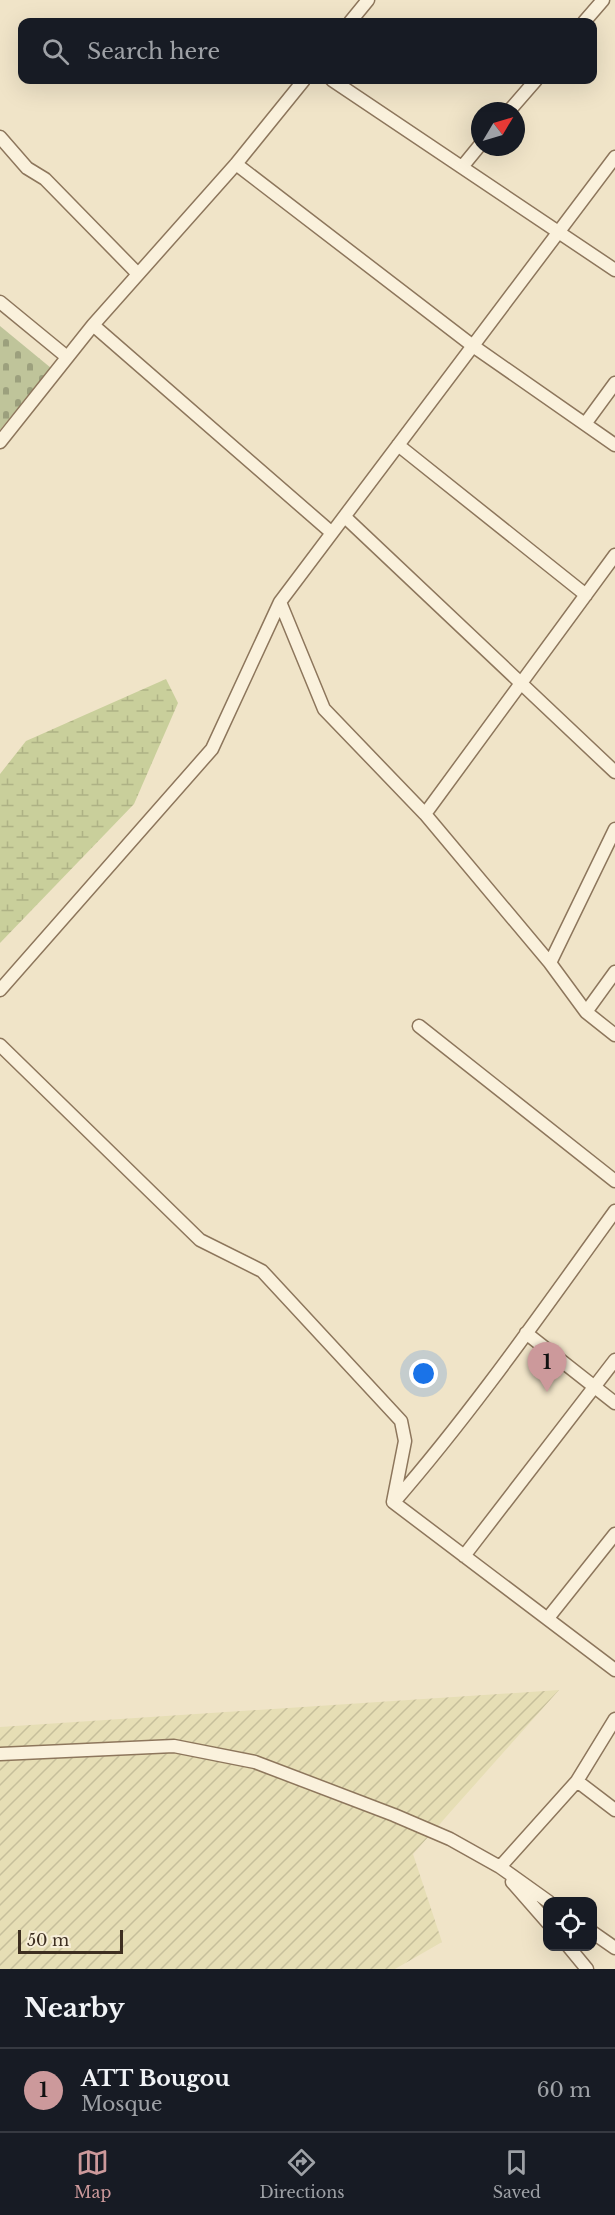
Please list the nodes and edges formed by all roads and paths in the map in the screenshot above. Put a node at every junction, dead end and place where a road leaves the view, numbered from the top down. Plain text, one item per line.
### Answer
1 (368, 0) edge
2 (603, 0) edge
3 (353, 18) edge
4 (587, 18) edge
5 (301, 84) edge
6 (338, 84) edge
7 (533, 84) edge
8 (517, 102) edge
9 (0, 137) edge
10 (471, 156) edge
11 (615, 157) edge
12 (236, 164) junction
13 (462, 167) junction
14 (558, 233) junction
15 (615, 270) edge
16 (138, 274) junction
17 (0, 302) edge
18 (93, 325) junction
19 (473, 346) junction
20 (67, 357) junction
21 (615, 382) edge
22 (585, 424) junction
23 (0, 442) edge
24 (398, 445) junction
25 (615, 445) edge
26 (345, 517) junction
27 (332, 533) junction
28 (614, 560) edge
29 (586, 595) junction
30 (280, 602) junction
31 (522, 681) junction
32 (615, 772) edge
33 (425, 814) junction
34 (615, 829) edge
35 (550, 963) junction
36 (615, 972) edge
37 (0, 990) edge
38 (586, 1012) junction
39 (419, 1026) dead end
40 (615, 1035) edge
41 (0, 1046) edge
42 (615, 1181) edge
43 (615, 1211) edge
44 (526, 1334) junction
45 (615, 1360) edge
46 (594, 1387) junction
47 (615, 1403) edge
48 (393, 1502) junction
49 (615, 1534) edge
50 (464, 1556) junction
51 (548, 1618) junction
52 (615, 1670) edge
53 (615, 1719) edge
54 (0, 1754) edge
55 (577, 1781) junction
56 (615, 1810) edge
57 (500, 1868) junction
58 (543, 1898) edge
59 (543, 1917) edge
60 (597, 1935) edge
61 (615, 1948) edge
62 (571, 1951) edge
63 (587, 1969) edge

1 - 3 street
2 - 4 street
5 - 12 street
6 - 13 street
7 - 8 street
9 - 16 street
10 - 13 street
11 - 14 street
12 - 16 street
12 - 19 street
13 - 14 street
14 - 15 street
14 - 19 street
16 - 18 street
17 - 20 street
18 - 20 street
18 - 27 street
19 - 22 street
19 - 24 street
20 - 23 street
21 - 22 street
22 - 25 street
24 - 26 street
24 - 29 street
26 - 27 street
26 - 31 street
27 - 30 street
28 - 29 street
29 - 31 street
30 - 33 street
30 - 37 street
31 - 32 street
31 - 33 street
33 - 35 street
34 - 35 street
35 - 38 street
36 - 38 street
38 - 40 street
39 - 42 street
41 - 48 street
43 - 44 street
44 - 46 street
44 - 48 street
45 - 46 street
46 - 47 street
46 - 50 street
48 - 50 street
49 - 51 street
50 - 51 street
51 - 52 street
53 - 55 street
54 - 57 street
55 - 56 street
55 - 57 street
57 - 58 street
57 - 59 street
60 - 61 street
62 - 63 street

